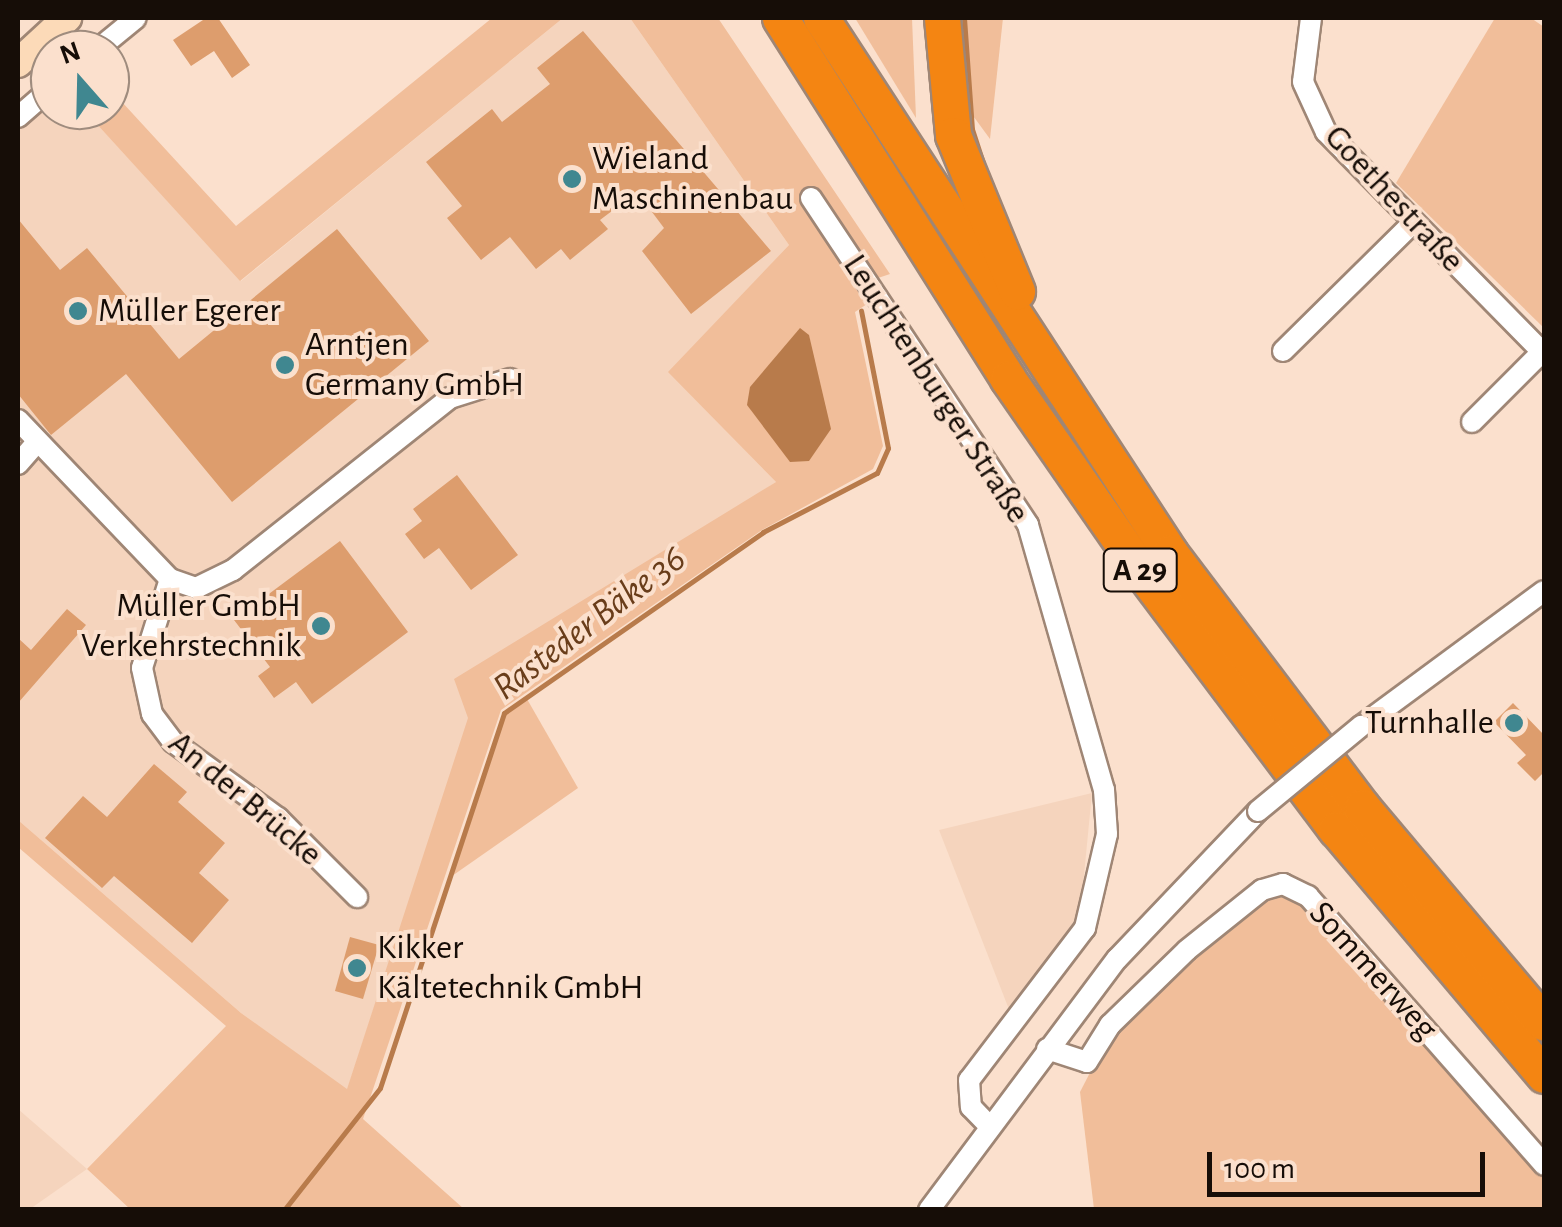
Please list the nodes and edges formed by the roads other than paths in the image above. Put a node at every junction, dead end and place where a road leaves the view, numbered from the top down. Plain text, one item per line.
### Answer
1 (66, 18) edge
2 (780, 18) edge
3 (821, 18) edge
4 (942, 18) edge
5 (1311, 18) edge
6 (18, 63) edge
7 (811, 198) dead end
8 (1412, 224) junction
9 (1283, 351) dead end
10 (1543, 353) edge
11 (510, 378) dead end
12 (18, 420) edge
13 (1472, 422) dead end
14 (36, 443) junction
15 (18, 464) edge
16 (1170, 552) junction
17 (170, 579) junction
18 (1544, 591) edge
19 (357, 896) dead end
20 (1544, 1023) edge
21 (1048, 1048) junction
22 (1544, 1075) edge
23 (990, 1126) junction
24 (1544, 1165) edge
25 (929, 1210) edge

1 - 6 main road
2 - 22 highway, A 29
3 - 16 highway, A 29
4 - 16 highway
5 - 8 street, Goethestraße
7 - 23 street, Leuchtenburger Straße
8 - 9 street
8 - 10 street, Goethestraße
10 - 13 street
11 - 17 street
12 - 14 street
14 - 15 street
14 - 17 street
16 - 20 highway, A 29
17 - 19 street, An der Brücke
18 - 21 street, bridge
21 - 23 street
21 - 24 street, Sommerweg
23 - 25 street

